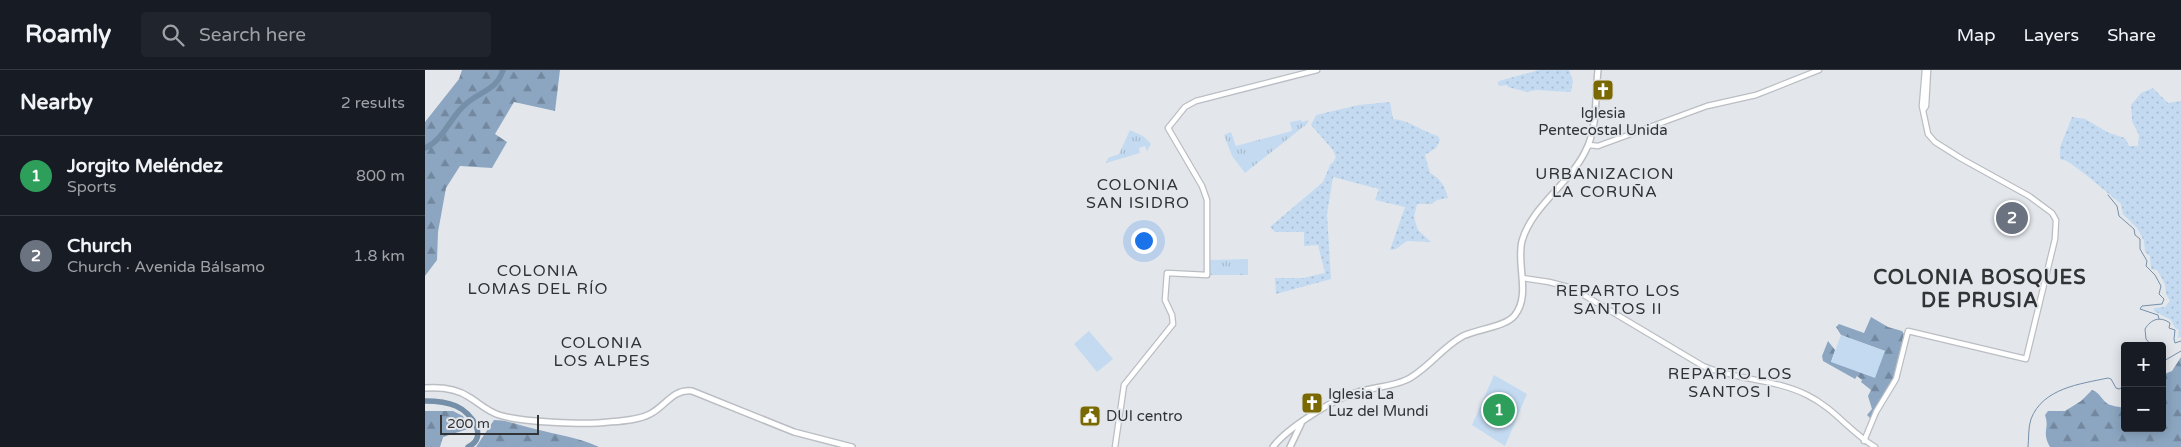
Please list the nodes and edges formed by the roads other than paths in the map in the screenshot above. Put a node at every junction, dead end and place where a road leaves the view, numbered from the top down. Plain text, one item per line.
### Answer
1 (1317, 70) edge
2 (1598, 70) edge
3 (1819, 70) edge
4 (1926, 70) edge
5 (1589, 145) junction
6 (1523, 278) junction
7 (425, 388) edge
8 (1301, 424) junction
9 (1285, 434) junction
10 (1294, 439) junction
11 (1864, 441) junction
12 (852, 447) edge
13 (1115, 447) edge
14 (1273, 447) edge
15 (1290, 447) edge
16 (1875, 447) edge

1 - 13 street
2 - 5 main road
3 - 5 street
4 - 11 street
5 - 6 main road
6 - 8 main road
6 - 11 street
7 - 12 main road
8 - 9 main road
8 - 10 main road
9 - 10 main road
9 - 14 main road
10 - 15 main road
11 - 16 street

